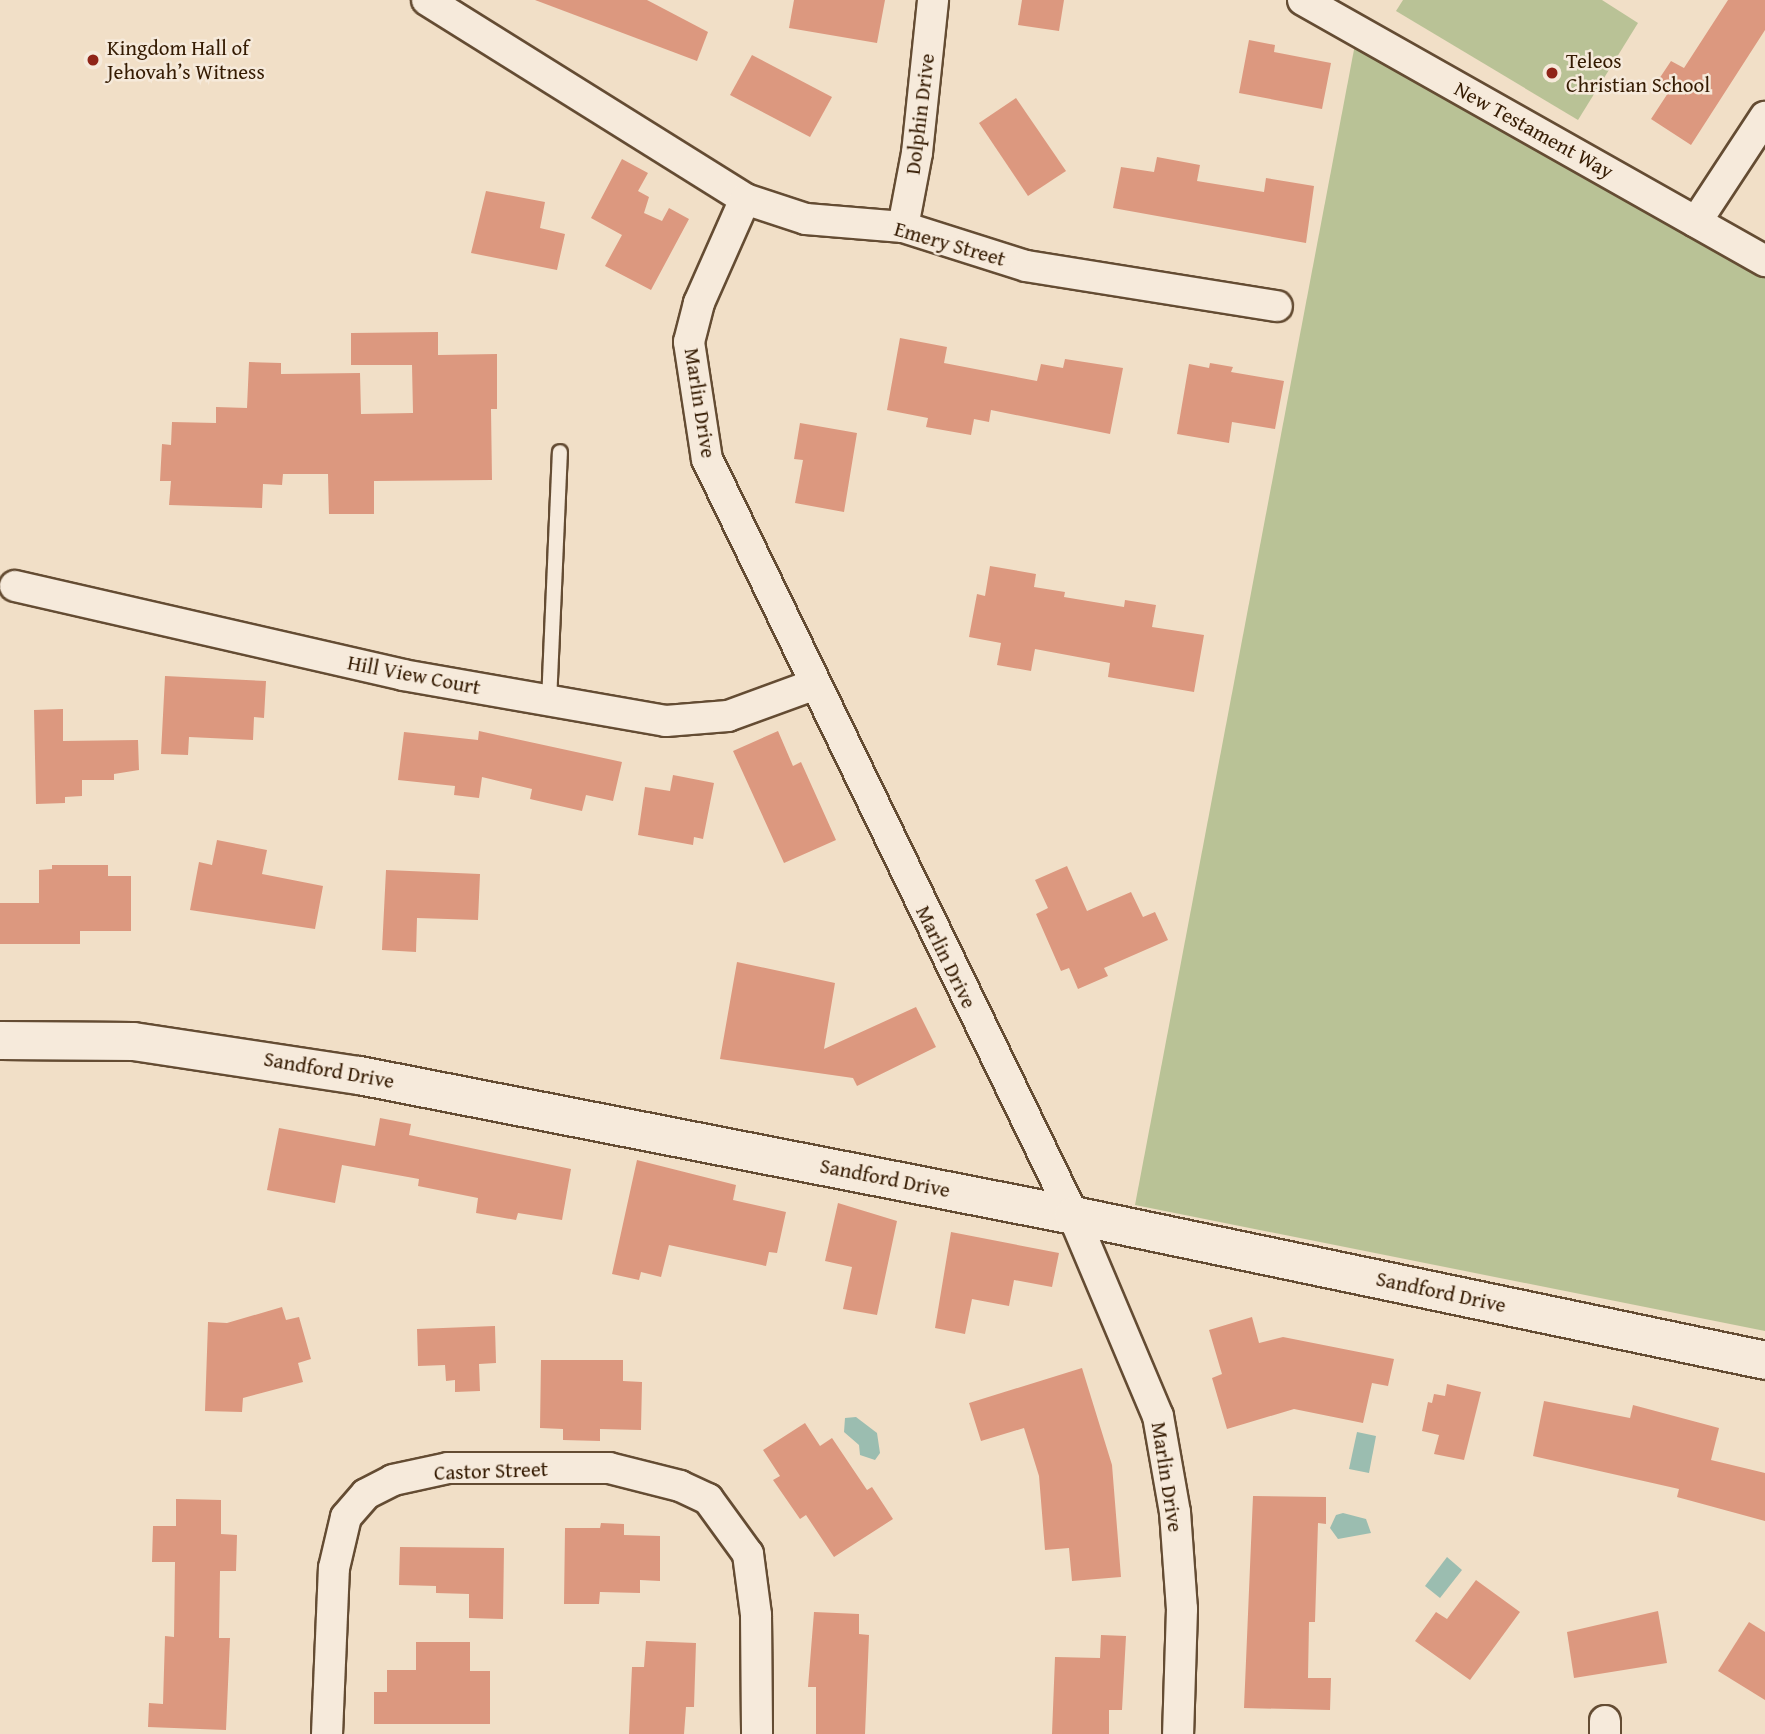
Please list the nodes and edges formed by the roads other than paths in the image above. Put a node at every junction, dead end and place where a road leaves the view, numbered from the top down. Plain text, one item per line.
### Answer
1 (427, 0) edge
2 (933, 0) edge
3 (1303, 0) edge
4 (1765, 117) edge
5 (745, 199) junction
6 (1696, 222) junction
7 (903, 227) junction
8 (1765, 261) edge
9 (1277, 306) dead end
10 (560, 453) dead end
11 (15, 586) dead end
12 (813, 685) junction
13 (549, 702) junction
14 (0, 1040) edge
15 (1073, 1215) junction
16 (1765, 1360) edge
17 (327, 1734) edge
18 (757, 1734) edge
19 (1178, 1734) edge

1 - 5 street, Emery Street
2 - 7 street, Dolphin Drive
3 - 6 street, New Testament Way
4 - 6 street
5 - 7 street, Emery Street
5 - 12 street, Marlin Drive
6 - 8 street, New Testament Way
7 - 9 street, Emery Street
10 - 13 lane
11 - 13 street, Hill View Court
12 - 13 street, Hill View Court
12 - 15 street, Marlin Drive
14 - 15 street, Sandford Drive
15 - 16 street, Sandford Drive
15 - 19 street, Marlin Drive
17 - 18 street, Castor Street

